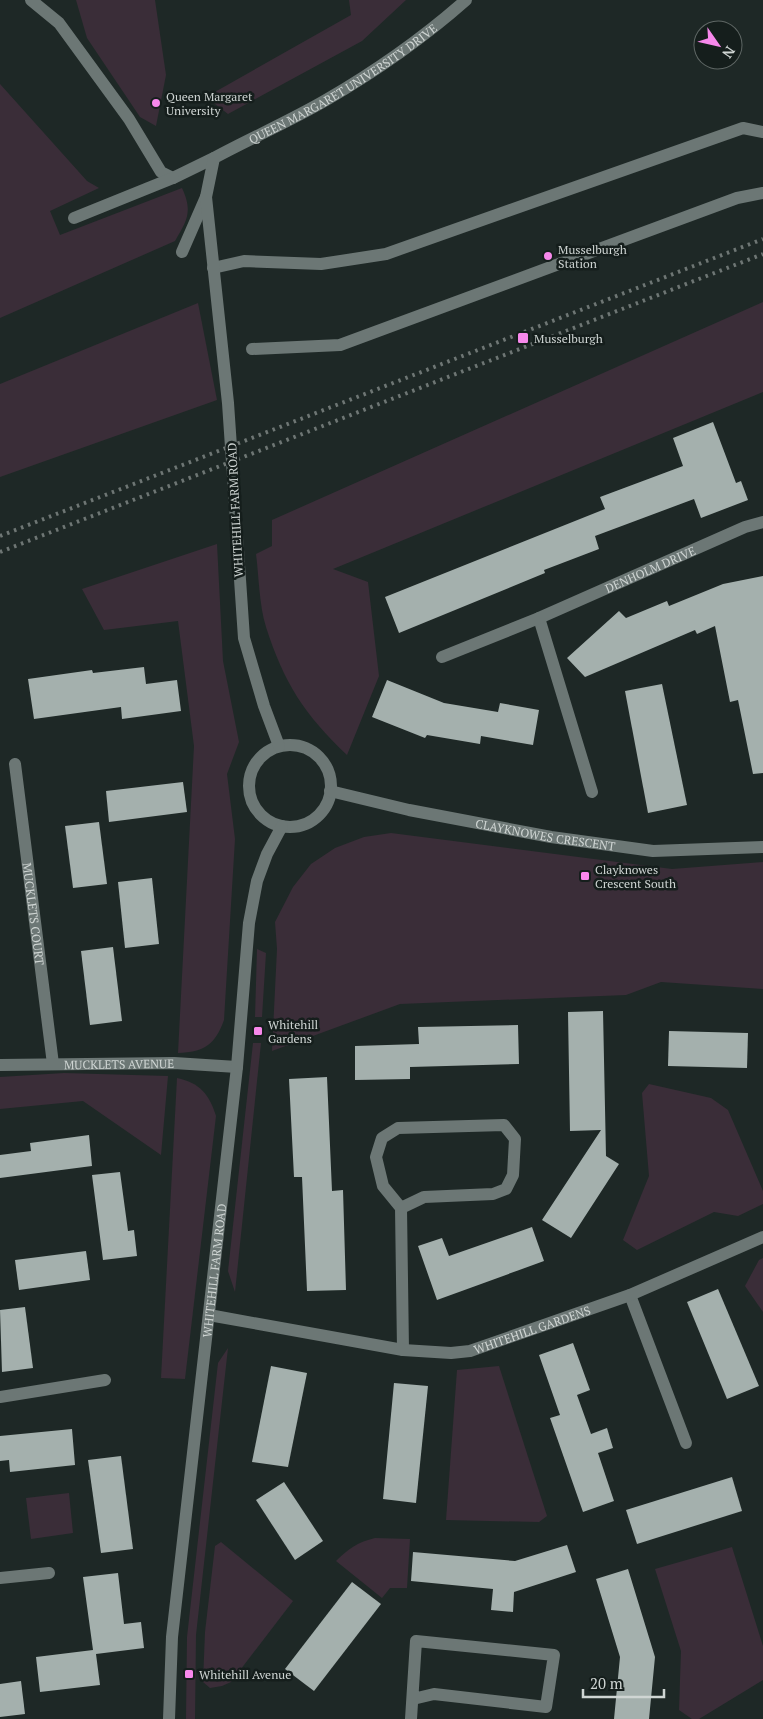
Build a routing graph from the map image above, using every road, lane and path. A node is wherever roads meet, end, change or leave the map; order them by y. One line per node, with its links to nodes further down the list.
1 (32, 0): 5 (street)
2 (466, 0): 4 (street, QUEEN MARGARET UNIVERSITY DRIVE)
3 (763, 132): 10 (street)
4 (214, 158): 5 (street, QUEEN MARGARET UNIVERSITY DRIVE); 7 (street)
5 (173, 178): 8 (street, QUEEN MARGARET UNIVERSITY DRIVE)
6 (763, 193): 11 (street)
7 (206, 197): 9 (street); 10 (street, WHITEHILL FARM ROAD)
8 (74, 218)
9 (182, 252)
10 (213, 268): 15 (street, WHITEHILL FARM ROAD)
11 (252, 348)
12 (763, 522): 13 (street, DENHOLM DRIVE)
13 (538, 618): 14 (street, DENHOLM DRIVE); 18 (street)
14 (442, 657)
15 (279, 746): 17 (street); 19 (street)
16 (15, 764): 21 (street, MUCKLETS COURT)
17 (330, 791): 19 (street); 20 (street, CLAYKNOWES CRESCENT)
18 (592, 792)
19 (282, 826): 23 (street, WHITEHILL FARM ROAD)
20 (763, 847)
21 (53, 1064): 22 (street, MUCKLETS AVENUE); 23 (street, MUCKLETS AVENUE)
22 (0, 1066)
23 (237, 1067): 27 (street, WHITEHILL FARM ROAD)
24 (401, 1208): 24 (street); 28 (street)
25 (763, 1237): 26 (street, WHITEHILL GARDENS)
26 (630, 1295): 28 (street, WHITEHILL GARDENS); 31 (street)
27 (208, 1315): 28 (street, WHITEHILL GARDENS); 35 (street, WHITEHILL FARM ROAD)
28 (403, 1350)
29 (105, 1380): 30 (street)
30 (0, 1397)
31 (686, 1443)
32 (49, 1573): 33 (street)
33 (0, 1578)
34 (413, 1699): 34 (street); 36 (street)
35 (169, 1719)
36 (411, 1719)

